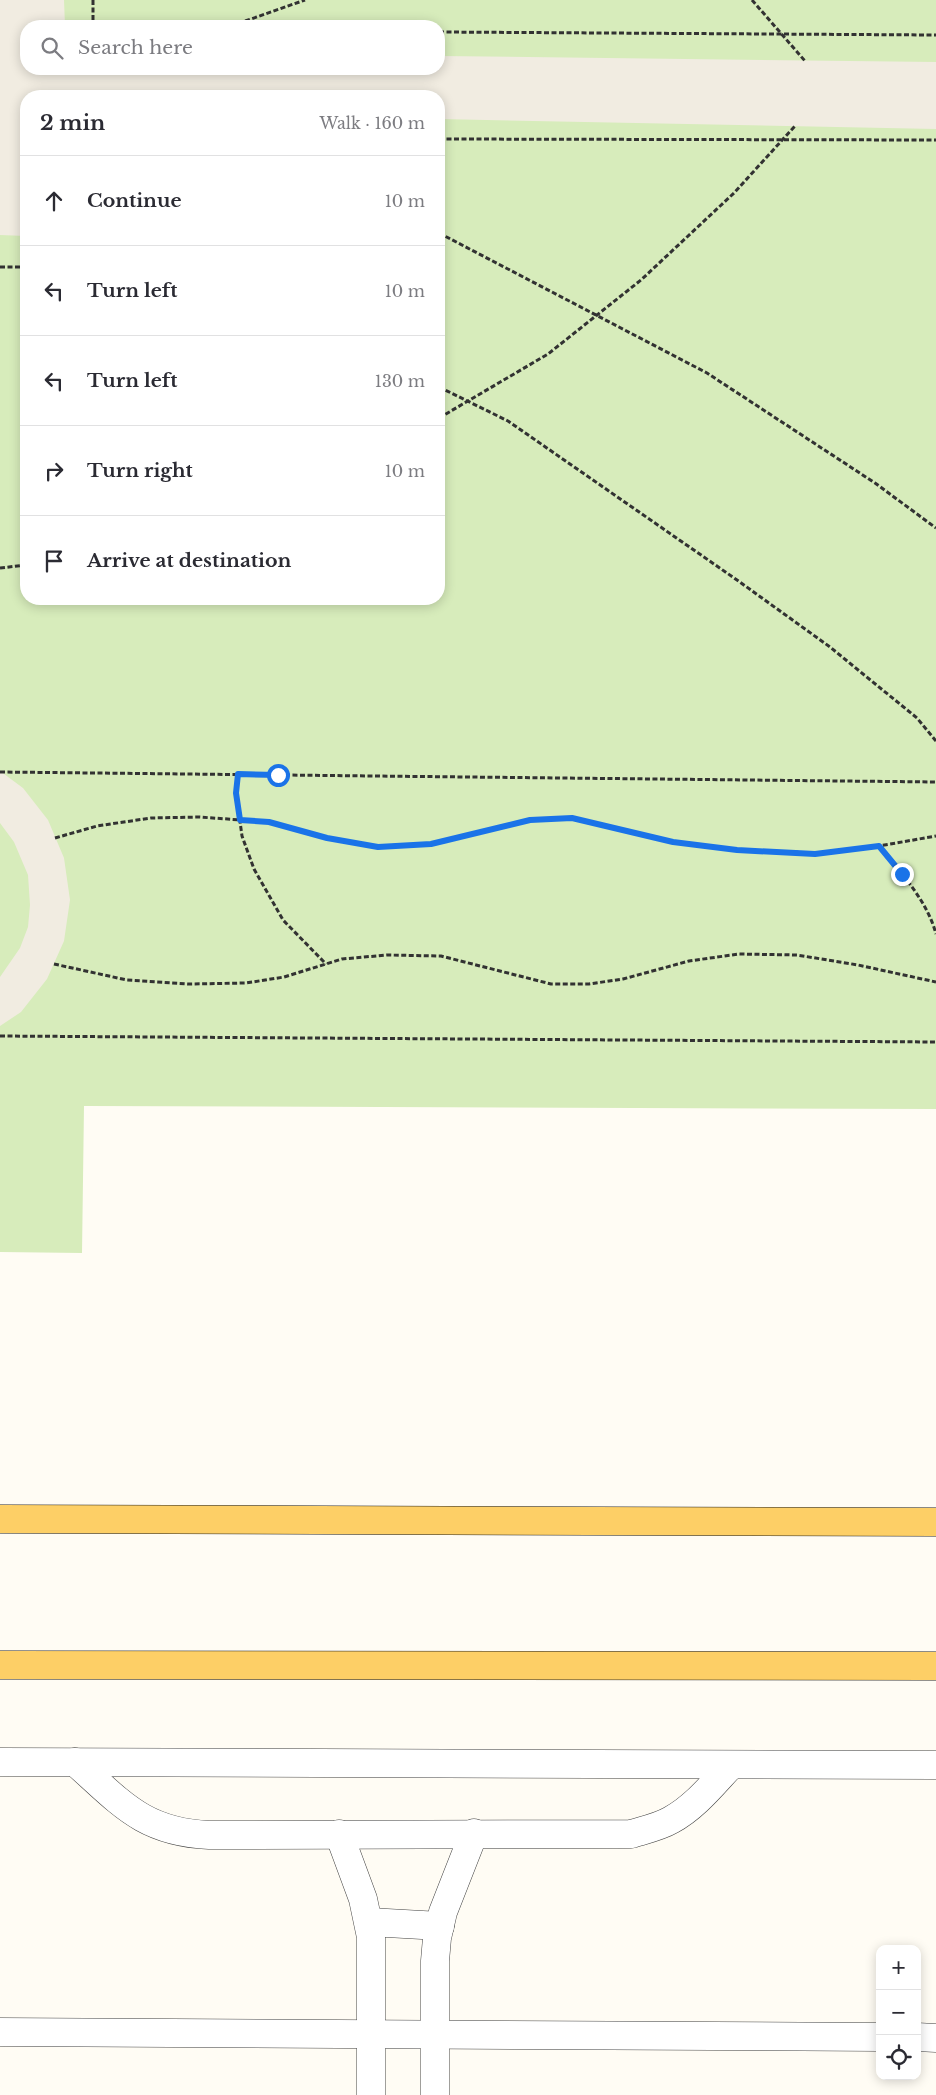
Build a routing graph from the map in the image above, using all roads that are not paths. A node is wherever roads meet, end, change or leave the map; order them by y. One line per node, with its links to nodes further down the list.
1 (0, 1519): 2 (main road)
2 (936, 1522)
3 (0, 1665): 4 (main road)
4 (936, 1666)
5 (0, 1762): 6 (street)
6 (75, 1762): 8 (street); 9 (street)
7 (936, 1764): 8 (street)
8 (731, 1765): 10 (street)
9 (338, 1834): 10 (street); 11 (street)
10 (474, 1834): 12 (street)
11 (369, 1922): 12 (street); 15 (street)
12 (440, 1926): 14 (street)
13 (0, 2032): 15 (street)
14 (435, 2034): 15 (street); 16 (street); 20 (street)
15 (371, 2035): 19 (street)
16 (876, 2037)
17 (921, 2037): 18 (street)
18 (936, 2038)
19 (371, 2095)
20 (435, 2095)

